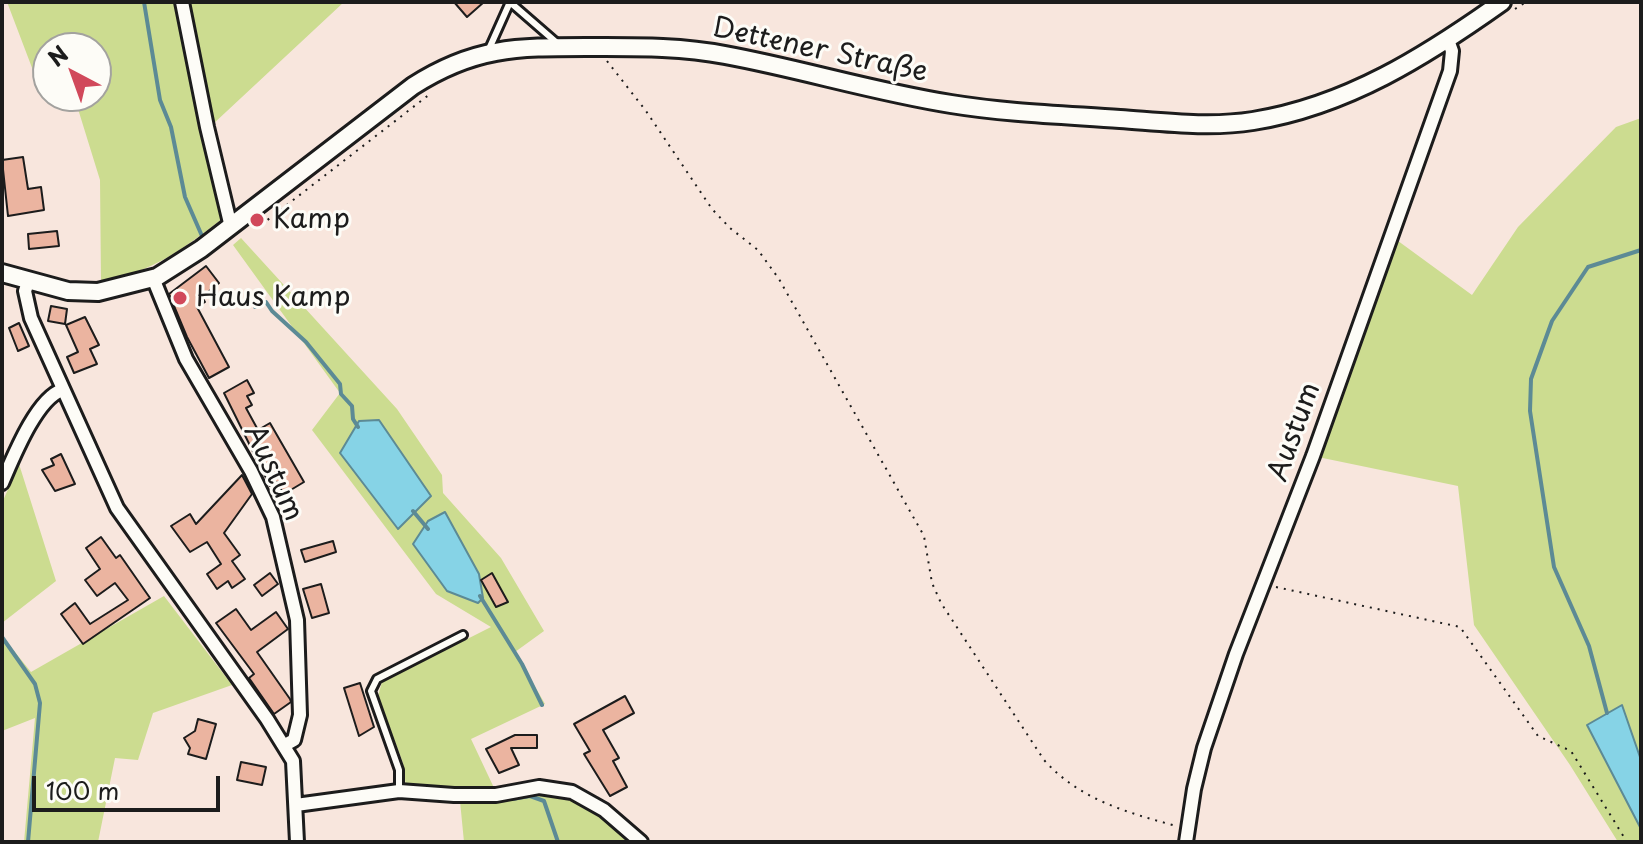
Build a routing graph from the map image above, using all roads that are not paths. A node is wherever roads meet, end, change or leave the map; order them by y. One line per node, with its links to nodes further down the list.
1 (182, 2): 7 (street)
2 (1502, 2): 4 (street, Dettener Straße)
3 (511, 3): 5 (lane); 6 (lane)
4 (1448, 40): 5 (street, Dettener Straße); 17 (street, Austum)
5 (561, 47): 6 (street, Dettener Straße)
6 (487, 52): 7 (street, Dettener Straße)
7 (239, 229): 9 (street, Dettener Straße)
8 (2, 273): 10 (street, Dettener Straße)
9 (153, 278): 10 (street, Dettener Straße); 14 (street, Austum)
10 (28, 282): 11 (street)
11 (62, 390): 12 (street); 14 (street)
12 (2, 483)
13 (463, 635): 15 (lane)
14 (285, 745): 16 (street)
15 (399, 791): 16 (street); 19 (street)
16 (296, 805): 18 (street)
17 (1189, 838)
18 (297, 842)
19 (641, 842)

